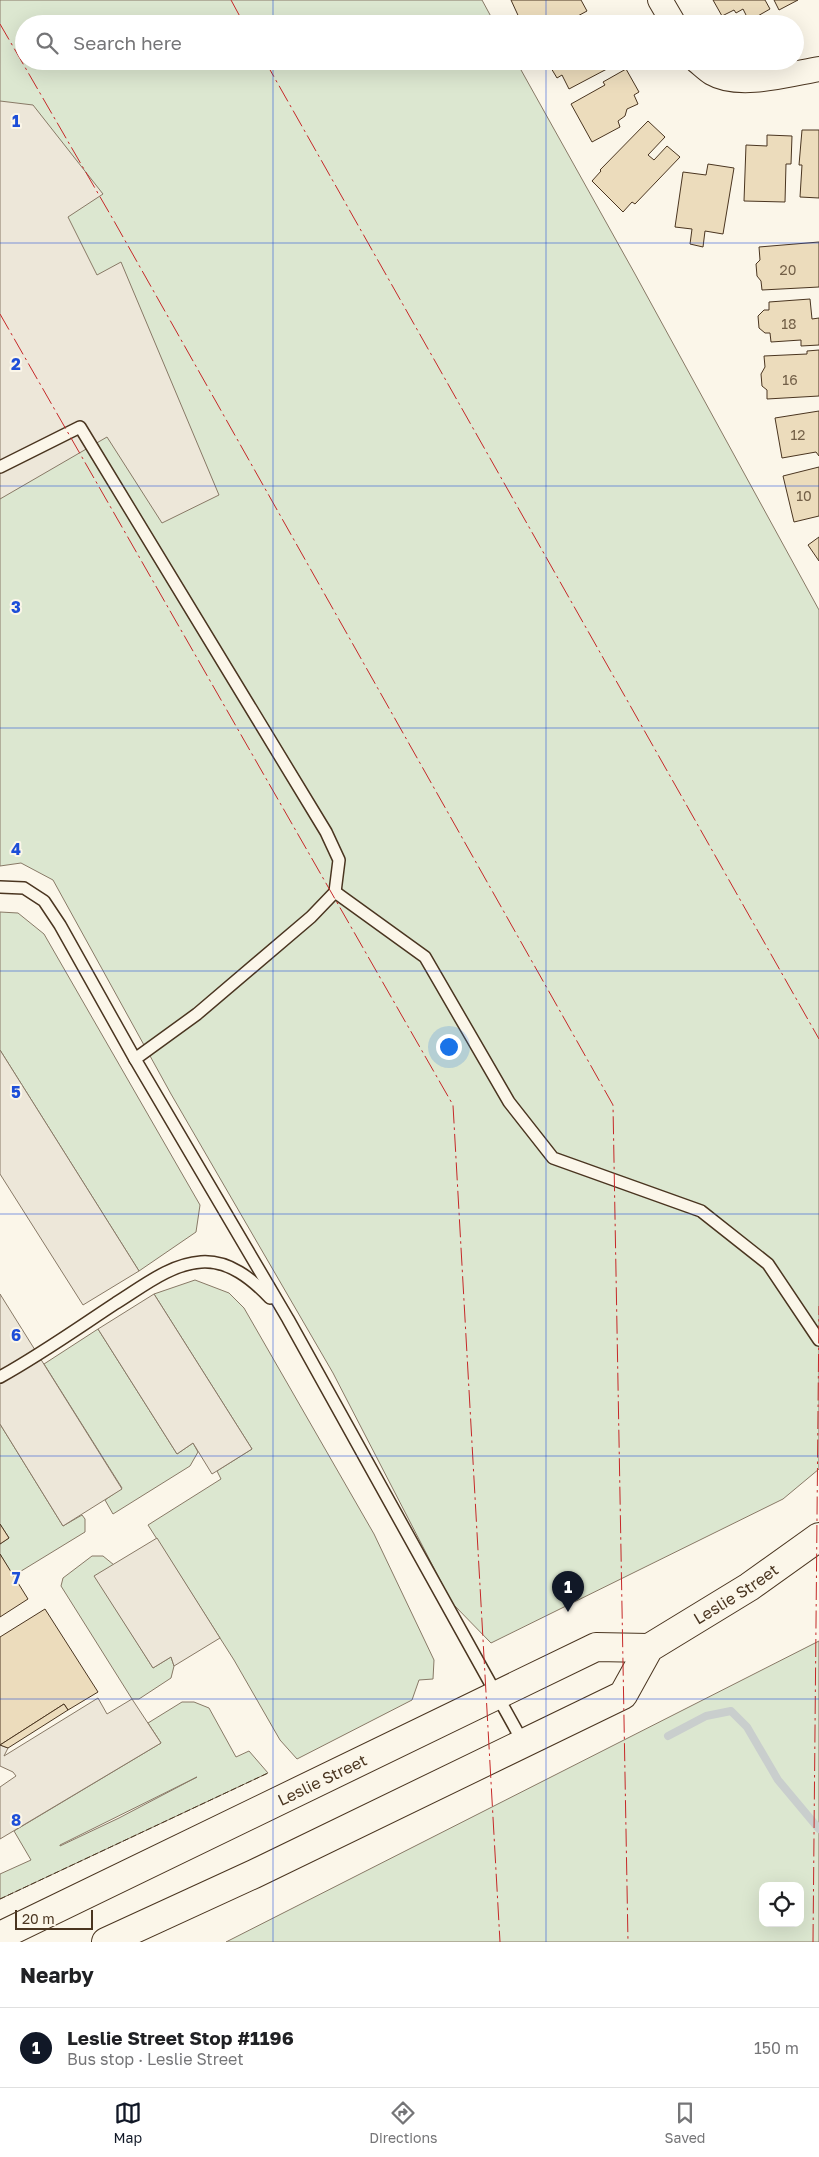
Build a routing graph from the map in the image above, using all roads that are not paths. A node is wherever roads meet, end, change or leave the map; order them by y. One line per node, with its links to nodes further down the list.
1 (660, 0): 2 (street)
2 (669, 15)
3 (819, 69): 4 (street)
4 (708, 70)
5 (0, 467): 7 (lane)
6 (0, 887): 8 (lane)
7 (335, 892): 8 (lane); 10 (lane)
8 (135, 1059): 9 (lane)
9 (288, 1319): 11 (lane); 14 (lane)
10 (819, 1340)
11 (0, 1377)
12 (819, 1537): 13 (main road, Leslie Street)
13 (649, 1648): 14 (main road, Leslie Street); 15 (main road)
14 (496, 1694): 15 (lane); 16 (main road, Leslie Street)
15 (524, 1744): 17 (main road)
16 (0, 1936)
17 (106, 1942)

